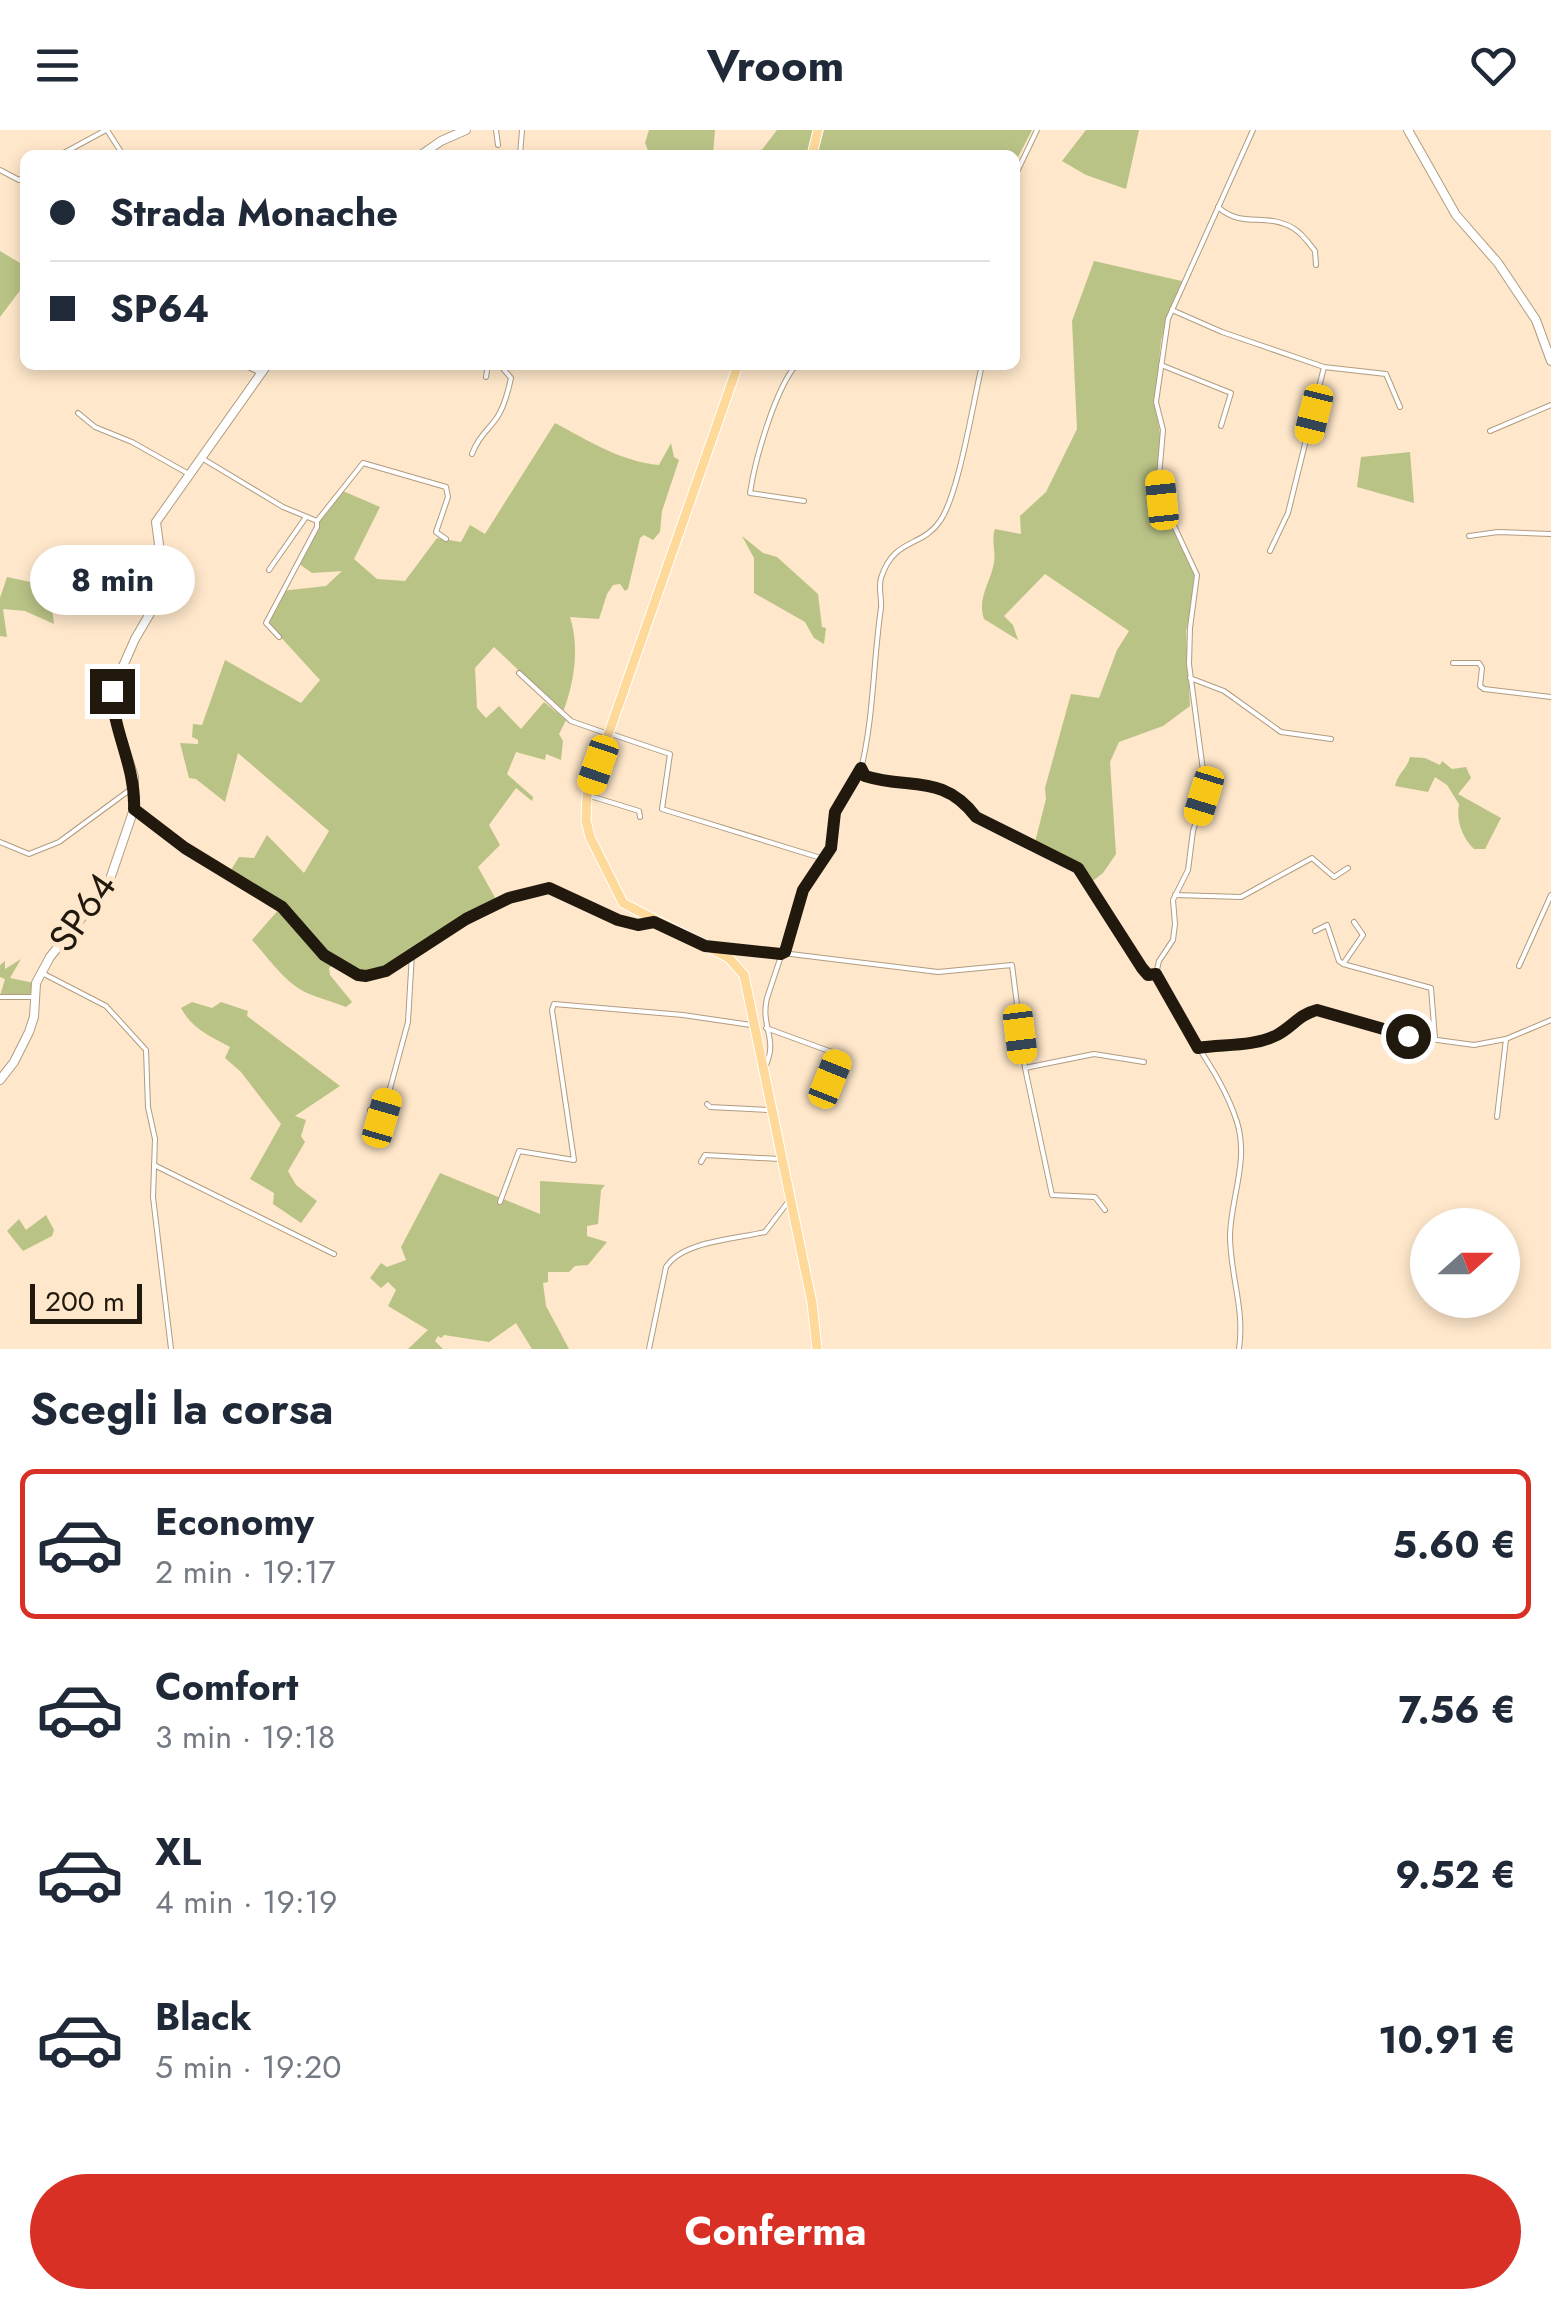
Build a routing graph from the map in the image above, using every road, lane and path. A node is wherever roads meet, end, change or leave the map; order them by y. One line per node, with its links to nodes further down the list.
1 (106, 130): 8 (street)
2 (464, 130): 9 (street)
3 (496, 130): 7 (street)
4 (1037, 130): 10 (street)
5 (1253, 130): 11 (street)
6 (1408, 130): 14 (street)
7 (498, 145)
8 (69, 150)
9 (430, 150)
10 (1020, 166)
11 (1218, 207): 12 (street); 13 (street)
12 (1316, 265)
13 (1172, 310): 15 (street); 16 (street)
14 (1551, 361)
15 (1161, 365): 27 (street); 43 (street)
16 (1324, 368): 25 (street); 38 (street)
17 (263, 370): 30 (street, SP64 / SP64)
18 (487, 370): 23 (street)
19 (504, 370): 29 (street)
20 (736, 370): 45 (main road)
21 (793, 370): 32 (street)
22 (981, 370): 47 (street)
23 (486, 378)
24 (1551, 405): 28 (street)
25 (1400, 407)
26 (78, 413): 31 (street)
27 (1222, 426)
28 (1490, 431)
29 (472, 454)
30 (200, 458): 31 (street, SP64 / SP64); 33 (street)
31 (188, 473): 48 (street, SP64 / SP64)
32 (804, 501)
33 (306, 517): 34 (street); 39 (street)
34 (317, 521): 37 (street); 40 (street)
35 (1551, 534): 36 (street)
36 (1469, 536)
37 (446, 539)
38 (1270, 551)
39 (269, 570)
40 (279, 637)
41 (1453, 663): 44 (street)
42 (520, 673): 45 (street)
43 (1190, 678): 46 (street); 55 (street)
44 (1551, 698)
45 (608, 734): 49 (main road); 53 (street)
46 (1331, 739)
47 (861, 768): 53 (street); 66 (street)
48 (135, 786): 50 (street, SP64 / SP64); 52 (street)
49 (587, 796): 51 (street); 57 (main road)
50 (134, 809): 62 (street); 65 (street, SP64 / SP64)
51 (640, 817)
52 (0, 842)
53 (825, 860): 61 (street)
54 (1348, 868): 55 (street)
55 (1175, 895): 66 (street)
56 (1551, 896): 64 (street)
57 (654, 922): 60 (main road); 62 (street)
58 (1354, 922): 63 (street)
59 (1314, 932): 63 (street)
60 (705, 946): 61 (street); 70 (main road)
61 (785, 952): 70 (street); 75 (street)
62 (412, 953): 79 (street)
63 (1342, 962): 71 (street)
64 (1519, 966)
65 (42, 973): 68 (street, SP64 / SP64); 84 (street)
66 (1156, 974): 73 (street)
67 (0, 997): 68 (street)
68 (33, 997): 77 (street, SP64 / SP64)
69 (1551, 1020): 72 (street)
70 (761, 1027): 76 (street); 80 (main road); 86 (street)
71 (1435, 1038): 72 (street); 73 (street)
72 (1506, 1038): 81 (street)
73 (1198, 1048): 92 (street)
74 (1144, 1062): 75 (street)
75 (1024, 1068): 87 (street)
76 (830, 1079)
77 (0, 1080)
78 (707, 1104): 80 (street)
79 (370, 1110)
80 (773, 1110): 82 (main road)
81 (1497, 1117)
82 (784, 1159): 83 (street); 85 (main road)
83 (701, 1162)
84 (154, 1165): 88 (street); 89 (street)
85 (791, 1198): 90 (street); 91 (main road)
86 (500, 1202)
87 (1105, 1210)
88 (334, 1254)
89 (171, 1349)
90 (649, 1349)
91 (816, 1349)
92 (1239, 1349)

